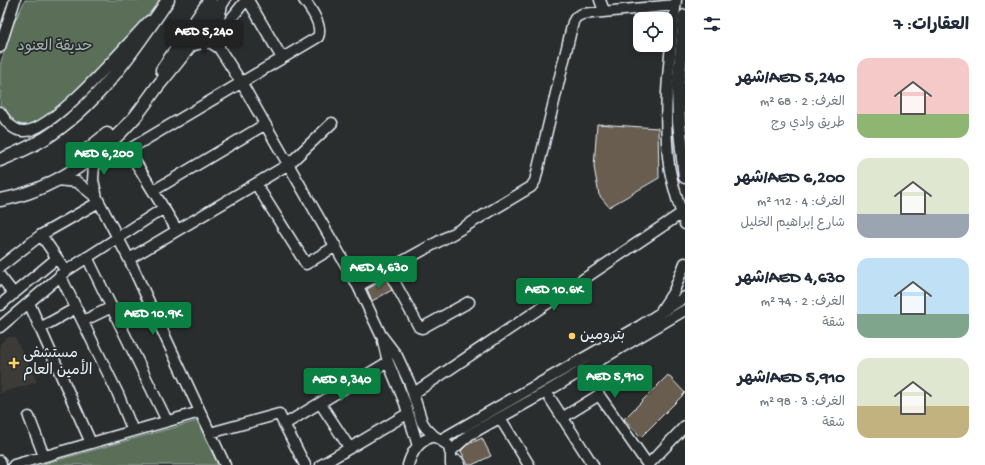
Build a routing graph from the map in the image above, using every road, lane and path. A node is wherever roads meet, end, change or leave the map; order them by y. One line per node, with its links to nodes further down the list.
1 (15, 0): 13 (street)
2 (168, 0): 18 (street); 24 (main road)
3 (210, 0): 31 (main road)
4 (224, 0): 11 (street); 12 (main road)
5 (247, 0): 11 (street); 15 (street)
6 (304, 0): 15 (street)
7 (600, 0): 9 (street)
8 (676, 2): 9 (street); 17 (street)
9 (604, 11): 46 (street)
10 (685, 16): 23 (main road)
11 (219, 34): 14 (street)
12 (191, 46): 14 (street); 22 (main road)
13 (0, 47)
14 (219, 48): 16 (street)
15 (282, 58): 16 (street)
16 (241, 82): 20 (street); 21 (street)
17 (667, 103): 23 (street); 35 (street)
18 (0, 112)
19 (332, 123): 25 (street)
20 (264, 125): 25 (street); 30 (street)
21 (128, 150): 26 (street); 30 (street)
22 (98, 154): 26 (street); 28 (main road)
23 (682, 155): 27 (main road)
24 (0, 160)
25 (289, 164): 29 (street); 40 (street)
26 (94, 165): 33 (street)
27 (685, 178)
28 (56, 180): 32 (main road); 33 (street)
29 (256, 184): 37 (street); 40 (street)
30 (153, 191): 34 (street)
31 (0, 196)
32 (0, 200)
33 (98, 200): 38 (street); 39 (street)
34 (164, 208): 37 (street); 39 (street)
35 (682, 213): 36 (street); 65 (street)
36 (685, 224)
37 (177, 230): 43 (street)
38 (41, 235): 42 (street); 45 (street)
39 (118, 238): 41 (street); 43 (street)
40 (336, 246): 49 (street)
41 (87, 257): 47 (street); 55 (street)
42 (57, 258): 47 (street); 50 (street)
43 (129, 259): 67 (street)
44 (685, 263): 58 (street)
45 (0, 267)
46 (388, 270): 49 (street); 53 (street)
47 (63, 273): 54 (street); 56 (street)
48 (0, 276): 50 (street)
49 (358, 286): 62 (street)
50 (14, 294): 52 (street)
51 (685, 296): 58 (street)
52 (1, 302)
53 (469, 302)
54 (29, 303): 60 (street); 61 (street)
55 (112, 307): 59 (street); 72 (street)
56 (76, 308): 59 (street); 61 (street)
57 (685, 310): 64 (street)
58 (660, 313): 75 (street)
59 (82, 321): 76 (street)
60 (0, 327)
61 (40, 328): 79 (street)
62 (381, 335): 63 (street); 65 (street)
63 (388, 362): 66 (street); 68 (street)
64 (546, 392): 70 (street); 71 (street)
65 (414, 393): 78 (street)
66 (320, 403): 73 (street); 81 (street)
67 (200, 412): 72 (street); 77 (street)
68 (408, 414): 80 (street); 81 (street)
69 (29, 417): 83 (street)
70 (500, 418): 75 (street); 86 (street)
71 (562, 418): 93 (street); 94 (street)
72 (167, 421): 76 (street)
73 (285, 424): 77 (street); 90 (street)
74 (685, 426): 94 (street)
75 (473, 427): 78 (street); 82 (street)
76 (133, 431): 79 (street)
77 (210, 433): 89 (street)
78 (438, 438): 80 (street); 82 (street)
79 (91, 443): 83 (street)
80 (418, 446): 92 (street)
81 (349, 447): 91 (street)
82 (450, 452): 85 (street)
83 (44, 456): 88 (street)
84 (0, 461): 87 (street)
85 (456, 464)
86 (527, 464)
87 (1, 465)
88 (14, 465)
89 (225, 465)
90 (305, 465)
91 (321, 465)
92 (408, 465)
93 (593, 465)
94 (648, 465)

